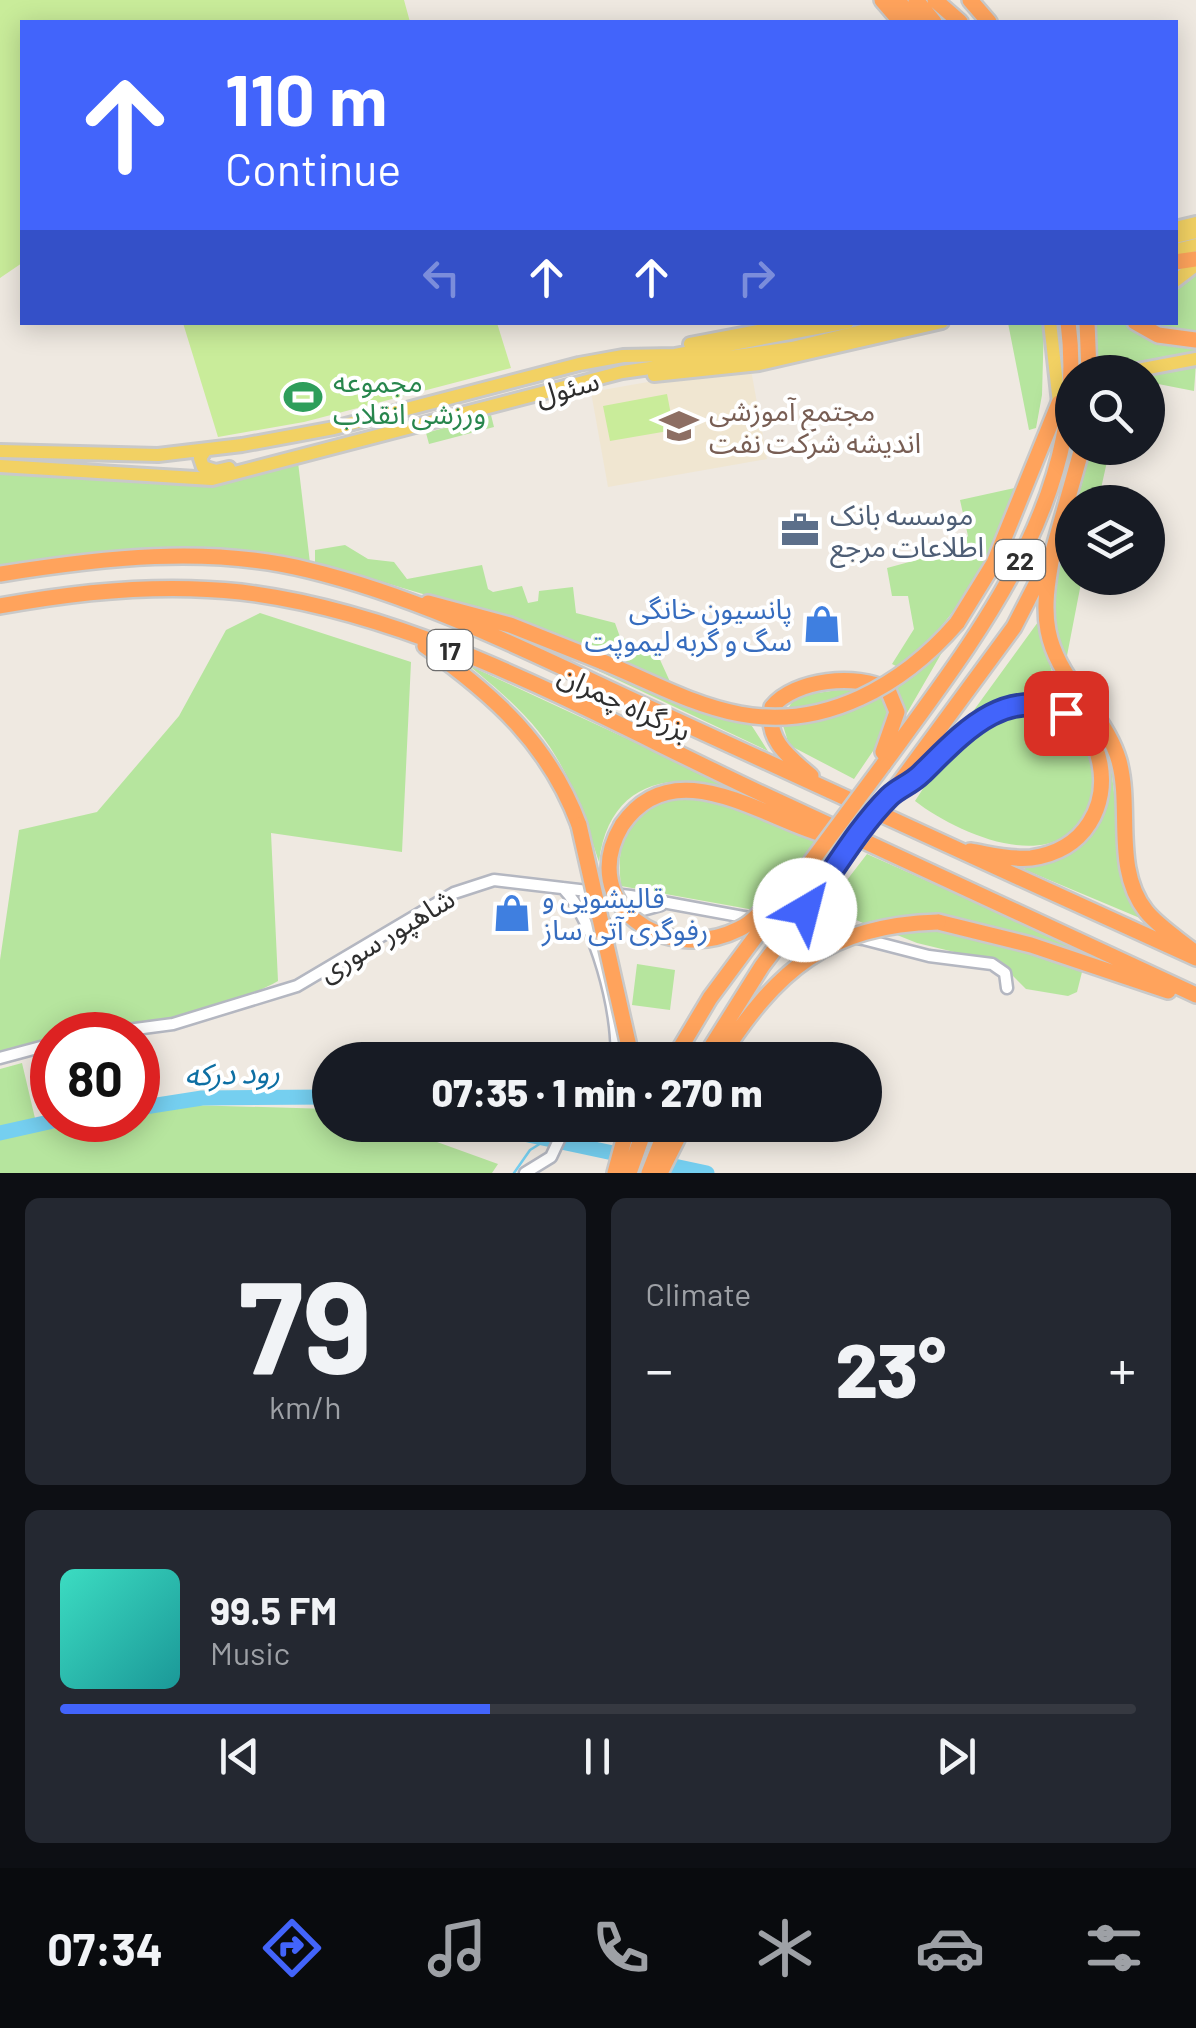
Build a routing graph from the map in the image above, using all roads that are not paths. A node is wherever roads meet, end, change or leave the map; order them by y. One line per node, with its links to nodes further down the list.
1 (882, 0): 6 (highway)
2 (897, 0): 7 (highway)
3 (916, 0): 8 (highway)
4 (935, 0): 9 (highway)
5 (967, 0): 10 (highway)
6 (899, 20)
7 (915, 20)
8 (932, 20)
9 (959, 20)
10 (987, 20)
11 (790, 325): 22 (main road)
12 (870, 325): 17 (main road, سئول)
13 (929, 325): 26 (main road)
14 (1050, 325): 25 (main road)
15 (1086, 325): 21 (highway)
16 (1140, 325): 19 (highway)
17 (842, 328): 22 (main road, سئول); 26 (main road, سئول)
18 (1069, 330): 20 (highway); 33 (highway, 22)
19 (1196, 340)
20 (1066, 355)
21 (1088, 355)
22 (623, 356): 28 (main road, سئول)
23 (1196, 359): 24 (main road)
24 (1165, 365)
25 (1055, 367)
26 (622, 372): 30 (main road, سئول)
27 (1055, 413): 36 (highway, bridge)
28 (206, 450): 29 (main road, سئول); 30 (main road)
29 (0, 451)
30 (268, 465): 32 (main road, سئول)
31 (1077, 465): 34 (highway, 22)
32 (0, 466)
33 (1056, 466): 40 (highway, 22, bridge)
34 (1053, 551): 41 (highway, 22); 51 (highway)
35 (0, 574): 36 (highway, بزرگراه چمران / 17)
36 (404, 601): 39 (highway, بزرگراه چمران / 17)
37 (0, 606): 38 (highway, بزرگراه چمران / 17)
38 (405, 632): 42 (highway, بزرگراه چمران / 17); 56 (highway, bridge)
39 (825, 789): 40 (highway); 43 (highway, بزرگراه چمران / 17)
40 (862, 792): 44 (highway, 22, bridge)
41 (890, 796): 43 (highway); 58 (highway, 22, bridge)
42 (867, 844): 44 (highway, bridge); 53 (highway, بزرگراه چمران / 17)
43 (951, 848): 51 (highway, بزرگراه چمران / 17)
44 (814, 856): 57 (highway, 22, bridge)
45 (563, 888): 46 (street, شاهپور سوری); 50 (street); 54 (street, شاهپور سوری)
46 (613, 893): 47 (street, شاهپور سوری); 50 (street)
47 (630, 896): 48 (street, شاهپور سوری); 49 (street)
48 (667, 904): 49 (street); 52 (street, شاهپور سوری)
49 (632, 911): 50 (street)
50 (598, 955): 55 (street)
51 (1196, 956)
52 (1006, 988)
53 (1196, 997): 59 (highway, bridge)
54 (160, 1026)
55 (616, 1042)
56 (628, 1042)
57 (684, 1042)
58 (714, 1042)
59 (732, 1042)
60 (30, 1050): 61 (street)
61 (0, 1058)
62 (558, 1142): 67 (street)
63 (623, 1142): 68 (highway)
64 (640, 1142): 69 (highway)
65 (662, 1142): 70 (highway)
66 (676, 1142): 71 (highway)
67 (525, 1173)
68 (615, 1173)
69 (629, 1173)
70 (650, 1173)
71 (660, 1173)

